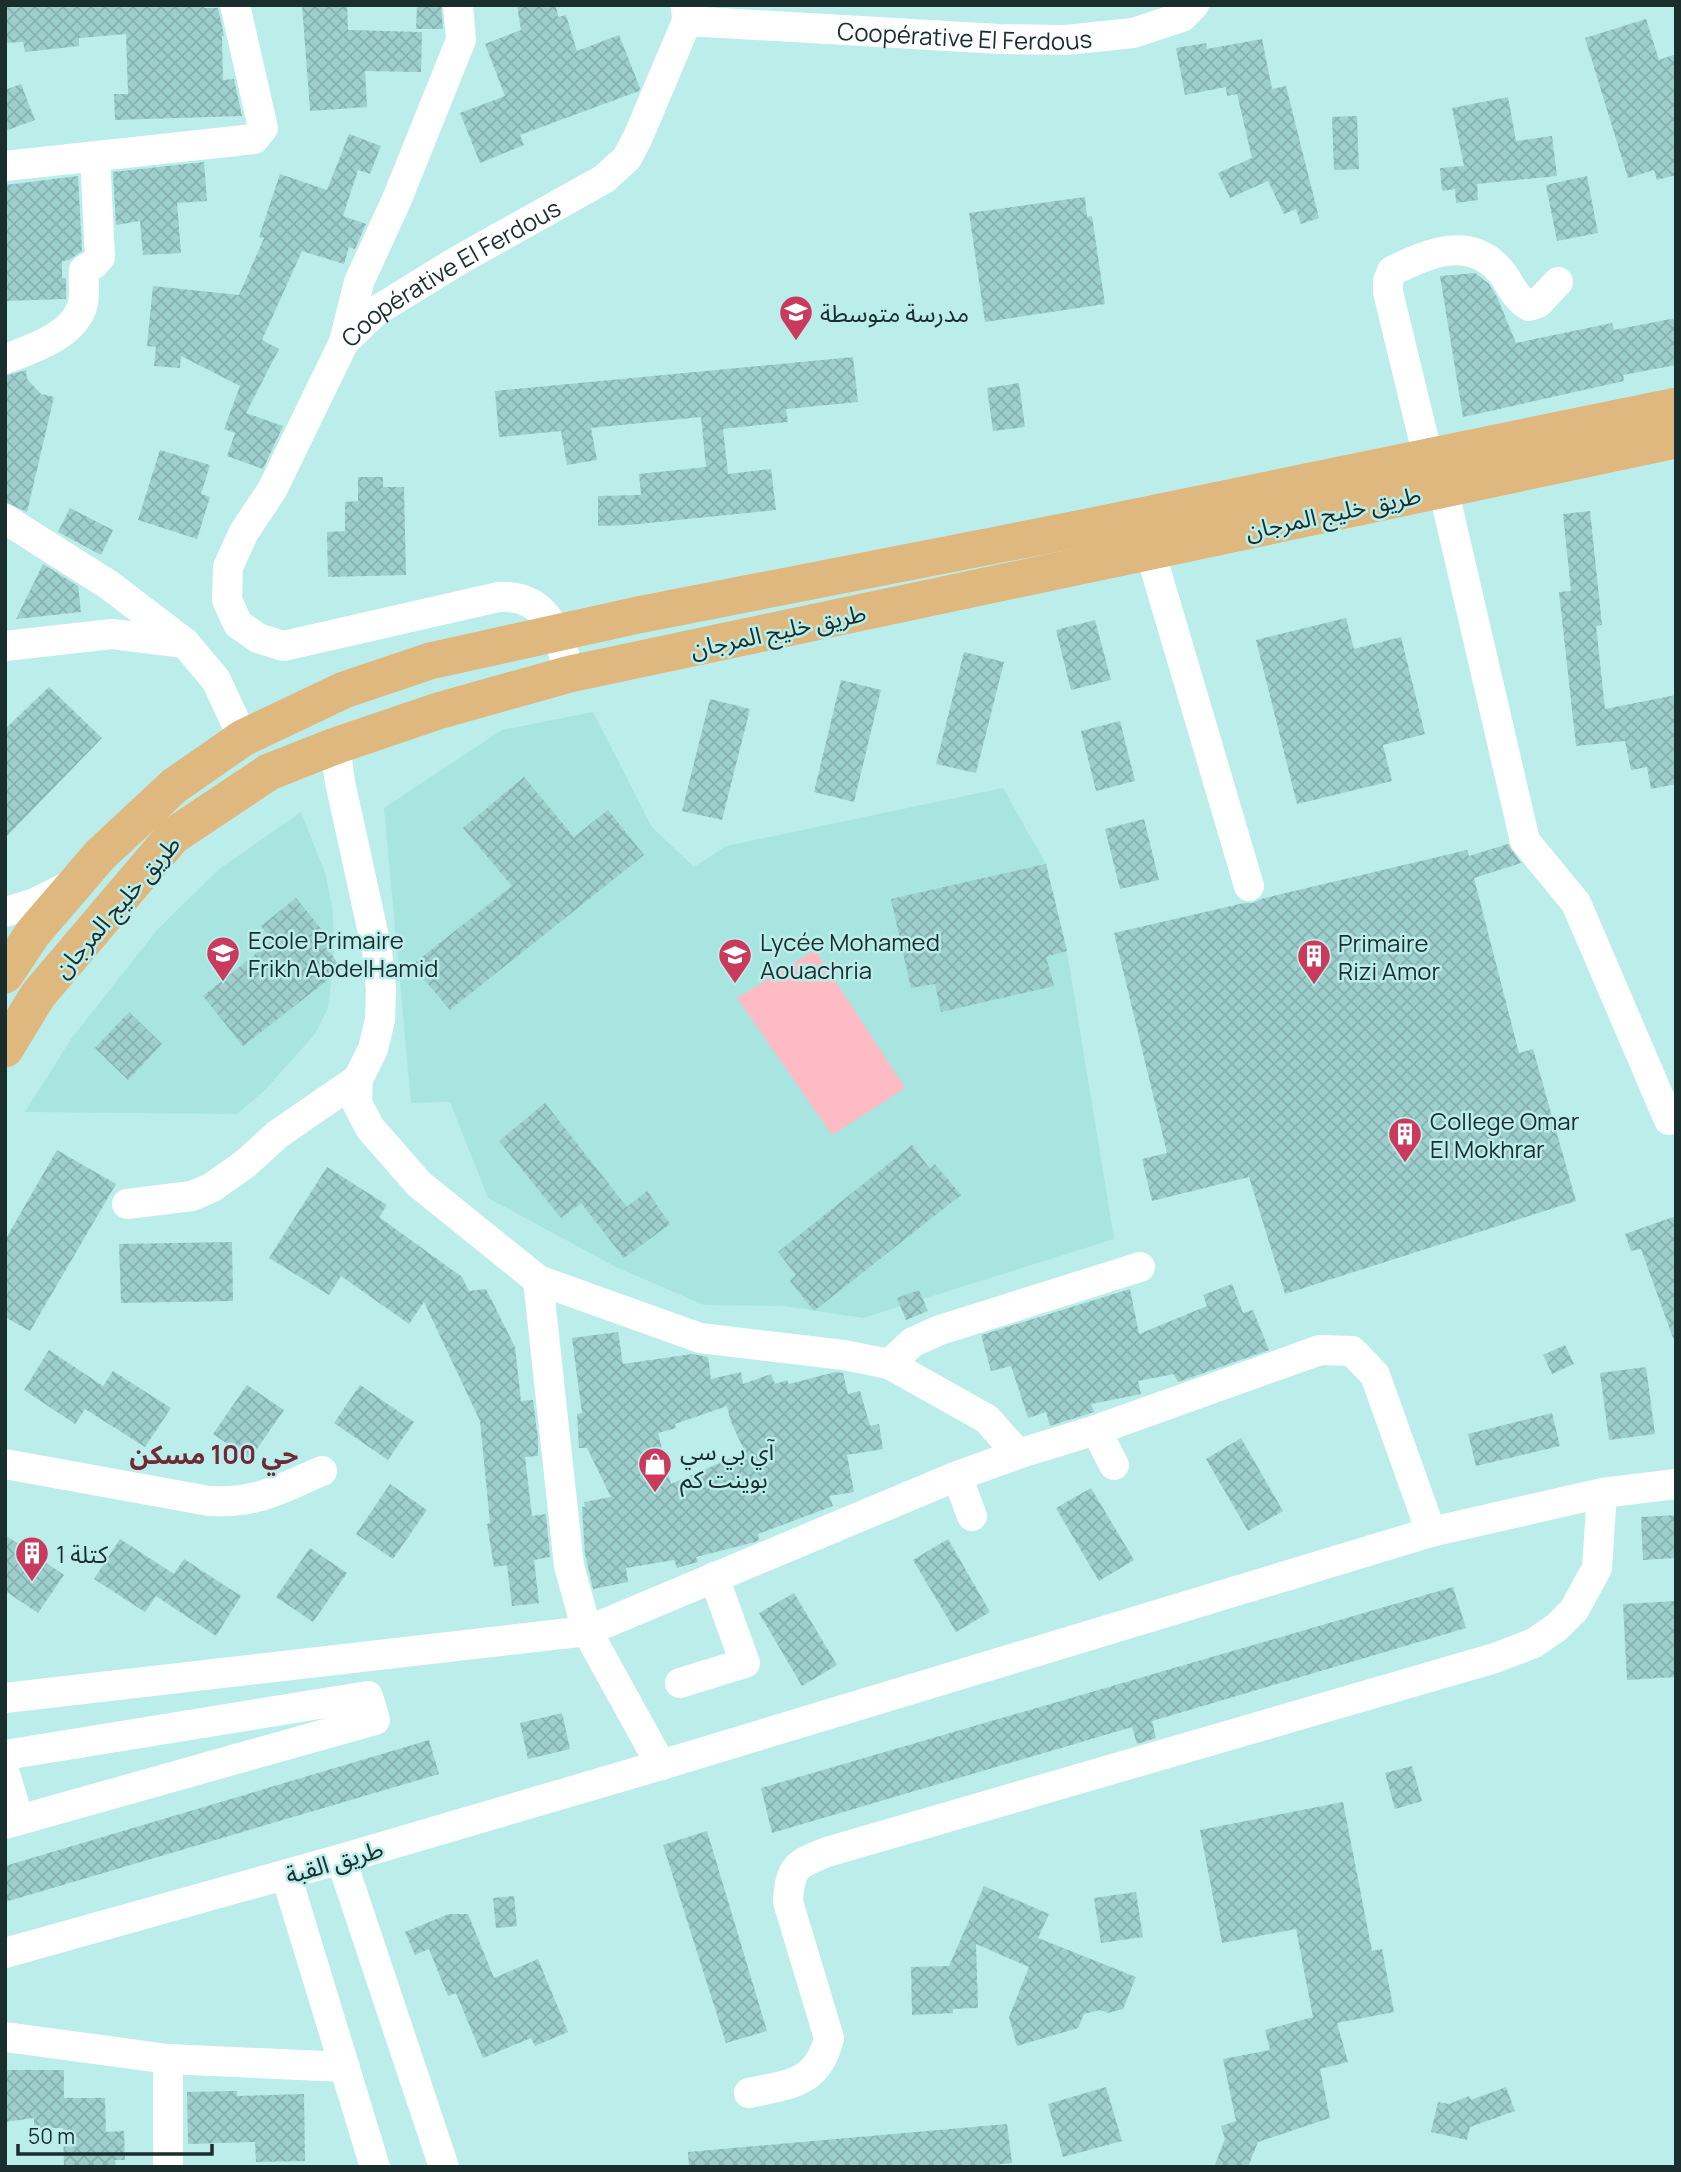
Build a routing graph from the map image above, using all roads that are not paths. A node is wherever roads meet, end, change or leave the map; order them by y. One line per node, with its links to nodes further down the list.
1 (235, 5): 5 (street)
2 (458, 5): 8 (street, Coopérative El Ferdous)
3 (1194, 5): 4 (street, Coopérative El Ferdous)
4 (687, 13): 8 (street, Coopérative El Ferdous)
5 (95, 157): 6 (street); 9 (street)
6 (5, 166)
7 (1558, 282): 12 (street)
8 (344, 342): 17 (street)
9 (5, 359)
10 (1676, 406): 12 (main road, طريق خليج المرجان)
11 (1676, 440): 12 (main road, طريق خليج المرجان)
12 (1435, 473): 14 (main road, طريق خليج المرجان); 15 (main road, طريق خليج المرجان); 30 (street)
13 (5, 519): 18 (street)
14 (1073, 530): 16 (main road); 17 (main road, طريق خليج المرجان)
15 (1150, 551): 16 (main road, طريق خليج المرجان); 24 (street)
16 (1082, 566): 20 (main road, طريق خليج المرجان)
17 (557, 634): 20 (street); 21 (main road, طريق خليج المرجان)
18 (185, 643): 19 (street); 21 (street)
19 (5, 646)
20 (570, 674): 22 (main road, طريق خليج المرجان)
21 (243, 738): 23 (main road, طريق خليج المرجان)
22 (335, 746): 25 (main road, طريق خليج المرجان); 29 (street)
23 (75, 883): 25 (main road); 26 (street); 27 (main road, طريق خليج المرجان)
24 (1249, 886)
25 (107, 911): 28 (main road, طريق خليج المرجان)
26 (5, 912)
27 (5, 974)
28 (5, 1049)
29 (358, 1079): 31 (street); 33 (street)
30 (1669, 1120)
31 (127, 1204)
32 (1140, 1267): 34 (street)
33 (538, 1280): 34 (street); 46 (street)
34 (889, 1364): 36 (street)
35 (1096, 1430): 36 (street); 38 (street); 44 (street)
36 (1018, 1454): 40 (street)
37 (5, 1464): 39 (street)
38 (1114, 1465)
39 (321, 1471)
40 (957, 1476): 43 (street); 45 (street)
41 (1676, 1484): 42 (street, طريق القبة)
42 (1602, 1493): 44 (street, طريق القبة); 61 (street)
43 (972, 1517)
44 (1431, 1532): 51 (street, طريق القبة)
45 (714, 1577): 46 (street); 47 (street)
46 (587, 1631): 48 (street); 51 (street)
47 (680, 1683)
48 (5, 1698)
49 (191, 1725): 50 (street); 52 (street); 52 (street)
50 (5, 1755)
51 (661, 1765): 55 (street, طريق القبة)
52 (203, 1768): 54 (street)
53 (5, 1774): 54 (street)
54 (12, 1822)
55 (341, 1859): 56 (street, طريق القبة); 64 (street)
56 (286, 1875): 57 (street, طريق القبة); 60 (street)
57 (5, 1953)
58 (5, 2037): 59 (street)
59 (168, 2059): 60 (street); 62 (street)
60 (345, 2067): 63 (street)
61 (749, 2093)
62 (168, 2167)
63 (375, 2167)
64 (444, 2167)

